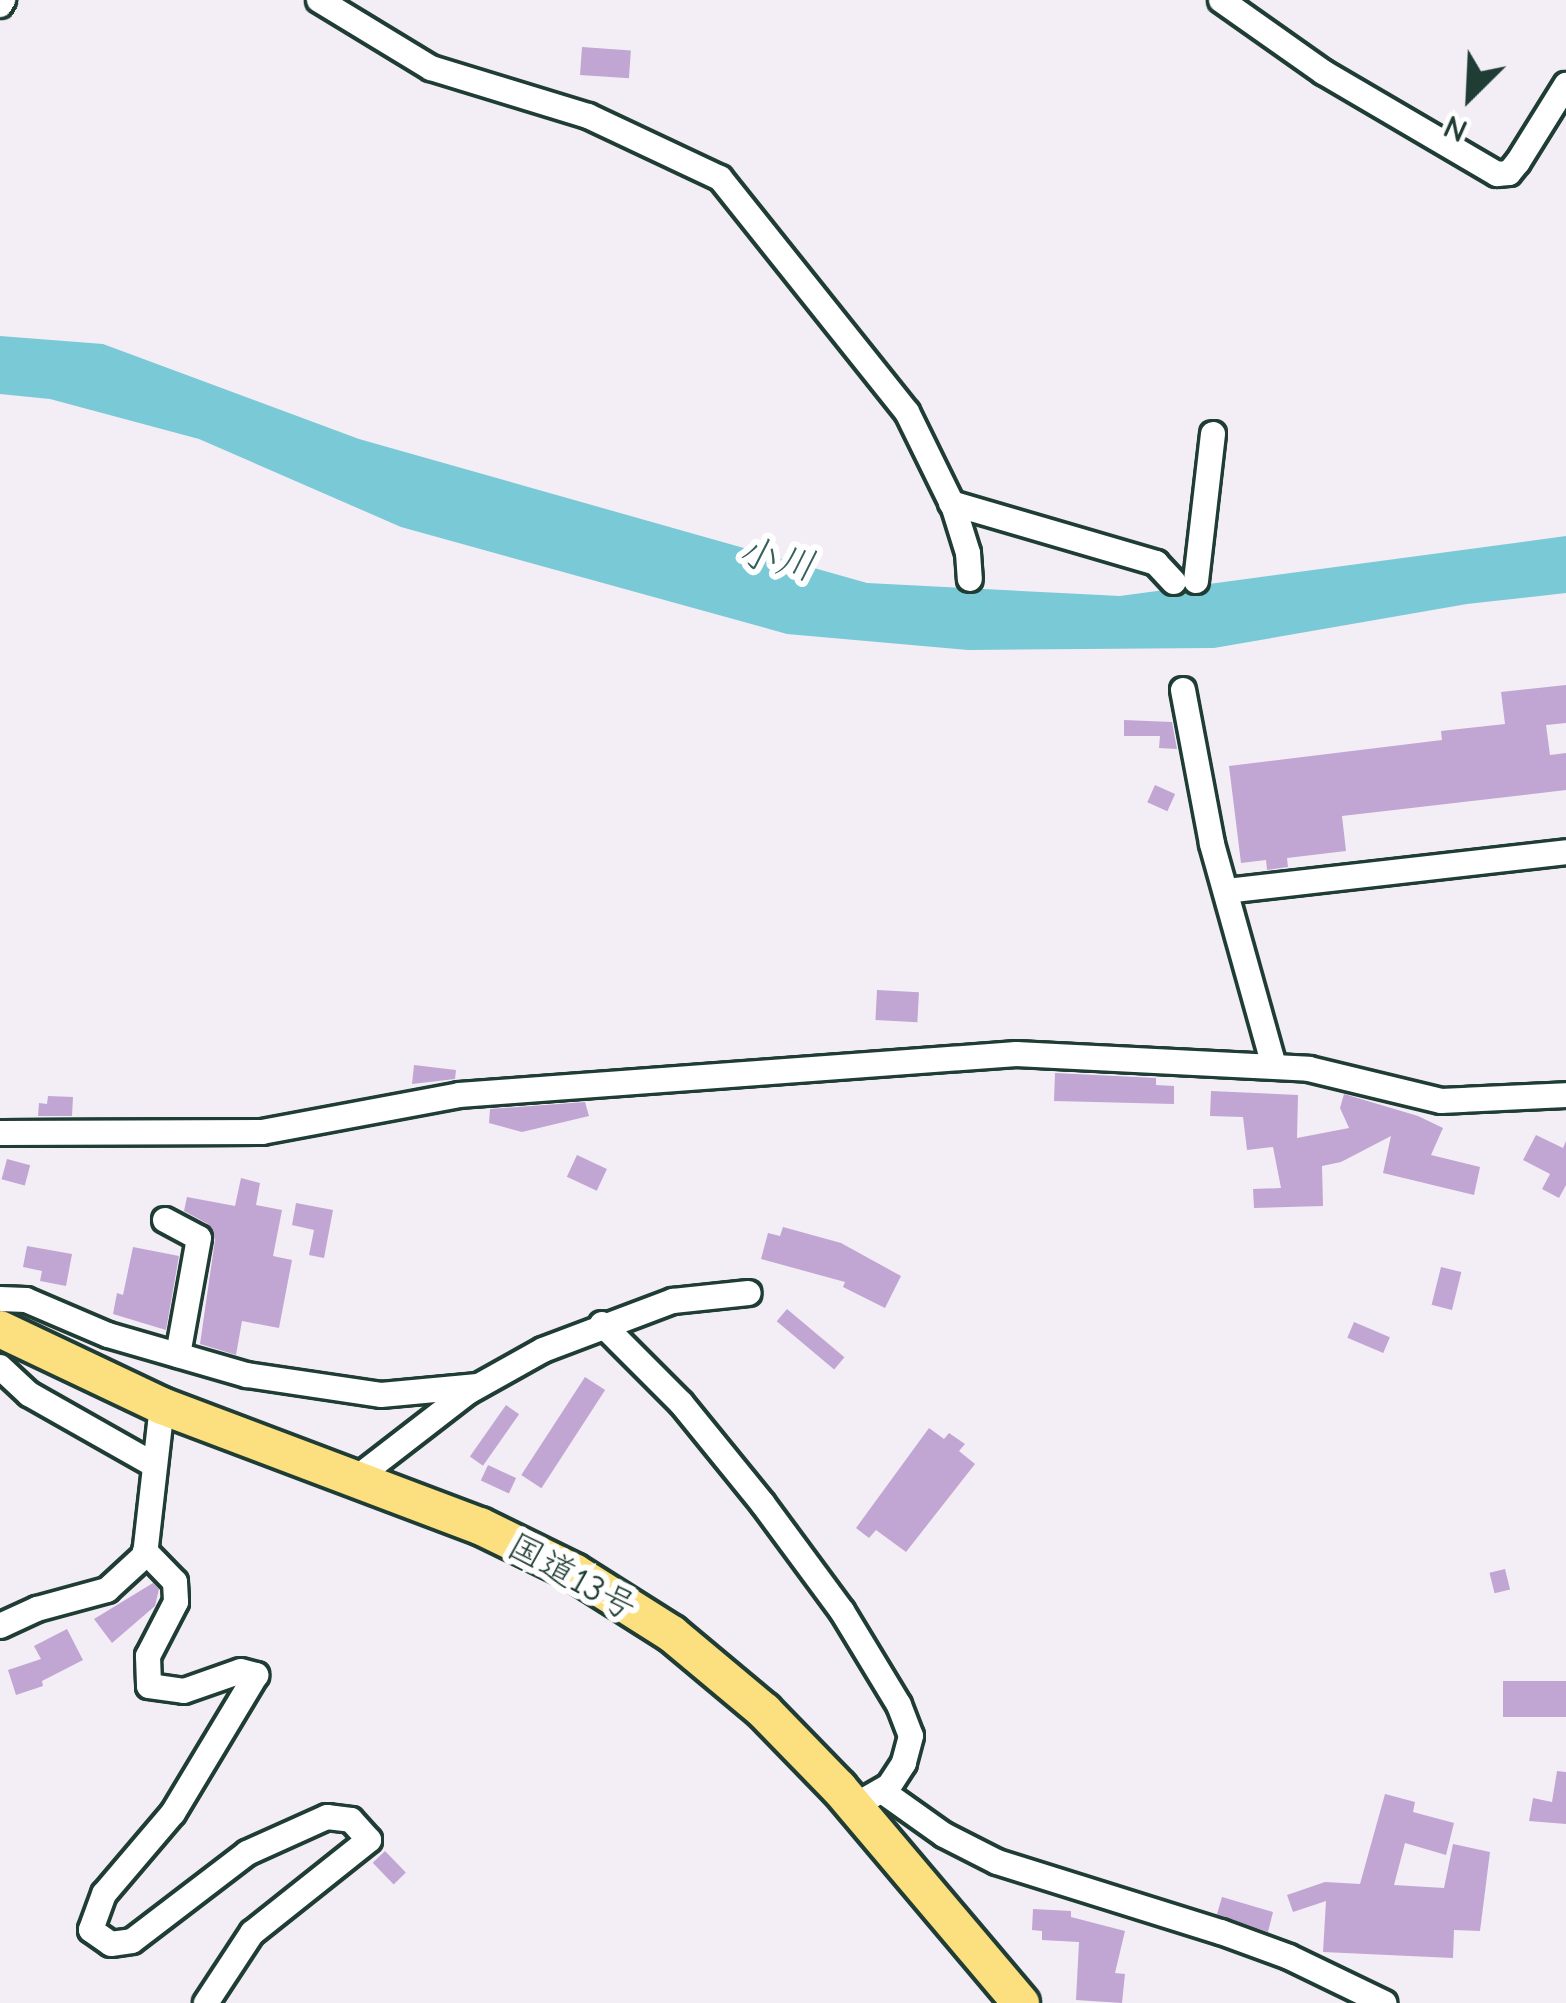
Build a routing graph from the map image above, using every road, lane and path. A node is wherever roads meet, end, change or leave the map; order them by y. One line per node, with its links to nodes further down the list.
1 (319, 0): 5 (street)
2 (1221, 0): 3 (street)
3 (1566, 85)
4 (1213, 434): 5 (street)
5 (951, 503): 6 (street)
6 (970, 579)
7 (1184, 690): 9 (street)
8 (1566, 852): 9 (street)
9 (1226, 891): 10 (street)
10 (1274, 1066): 11 (street); 12 (street)
11 (1566, 1096)
12 (0, 1133)
13 (165, 1220): 18 (street)
14 (749, 1293): 16 (street)
15 (0, 1299): 18 (street)
16 (602, 1324): 20 (street); 26 (street)
17 (0, 1329): 21 (highway, 国道13号)
18 (178, 1355): 20 (street)
19 (0, 1367): 22 (street)
20 (478, 1386): 23 (street)
21 (161, 1406): 22 (street); 23 (highway, 国道13号)
22 (151, 1463): 24 (street)
23 (358, 1477): 26 (highway, 国道13号)
24 (146, 1551): 25 (street); 27 (street)
25 (0, 1626)
26 (868, 1798): 28 (highway, 国道13号); 29 (street)
27 (206, 2003)
28 (1021, 2003)
29 (1384, 2003)

